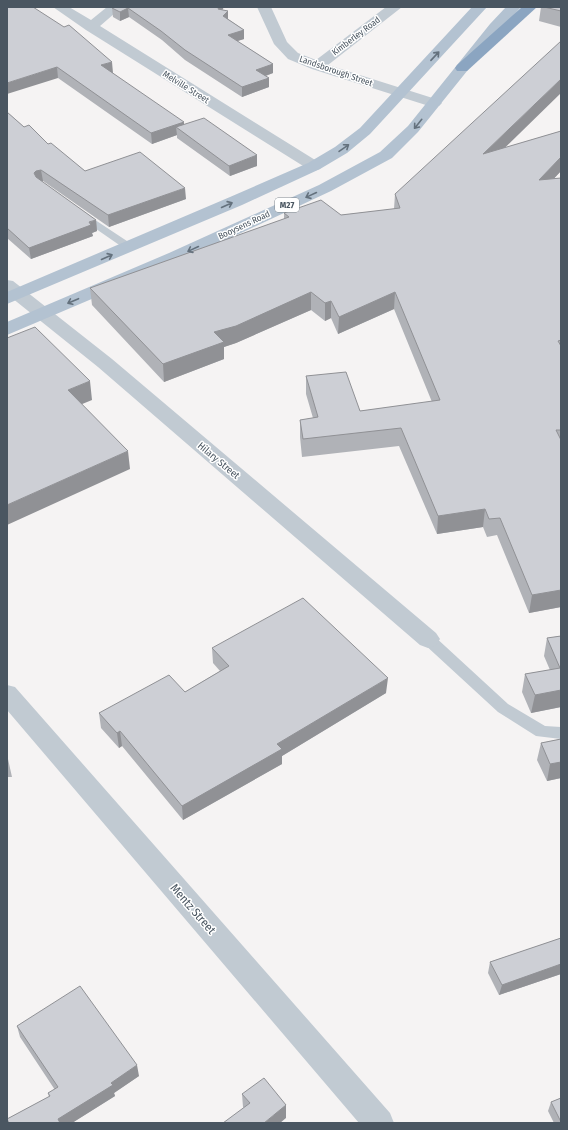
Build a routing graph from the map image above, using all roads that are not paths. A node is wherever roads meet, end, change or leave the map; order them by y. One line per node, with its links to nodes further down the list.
1 (60, 7): 8 (street, Melville Street)
2 (115, 7): 8 (street)
3 (264, 7): 9 (street, Landsborough Street)
4 (395, 7): 9 (street, Kimberley Road)
5 (480, 7): 11 (main road, M27, one-way to 5)
6 (514, 7): 10 (main road, Booysens Road / M27)
7 (530, 7): 10 (highway)
8 (91, 26): 13 (street, Melville Street)
9 (317, 66): 11 (street, Landsborough Street)
10 (462, 68): 12 (main road, Booysens Road / M27)
11 (401, 93): 12 (street, Landsborough Street); 13 (main road, M27, one-way to 11)
12 (434, 103): 17 (main road, Booysens Road / M27, one-way to 17)
13 (314, 166): 15 (main road, M27, one-way to 13)
14 (73, 207): 15 (lane)
15 (129, 247): 16 (main road, M27, one-way to 15)
16 (11, 292): 17 (street, Hilary Street)
17 (43, 314): 18 (main road, Booysens Road / M27); 19 (street, Hilary Street)
18 (7, 329)
19 (428, 639): 21 (lane)
20 (7, 694): 22 (street, Mentz Street)
21 (561, 733)
22 (378, 1123)

